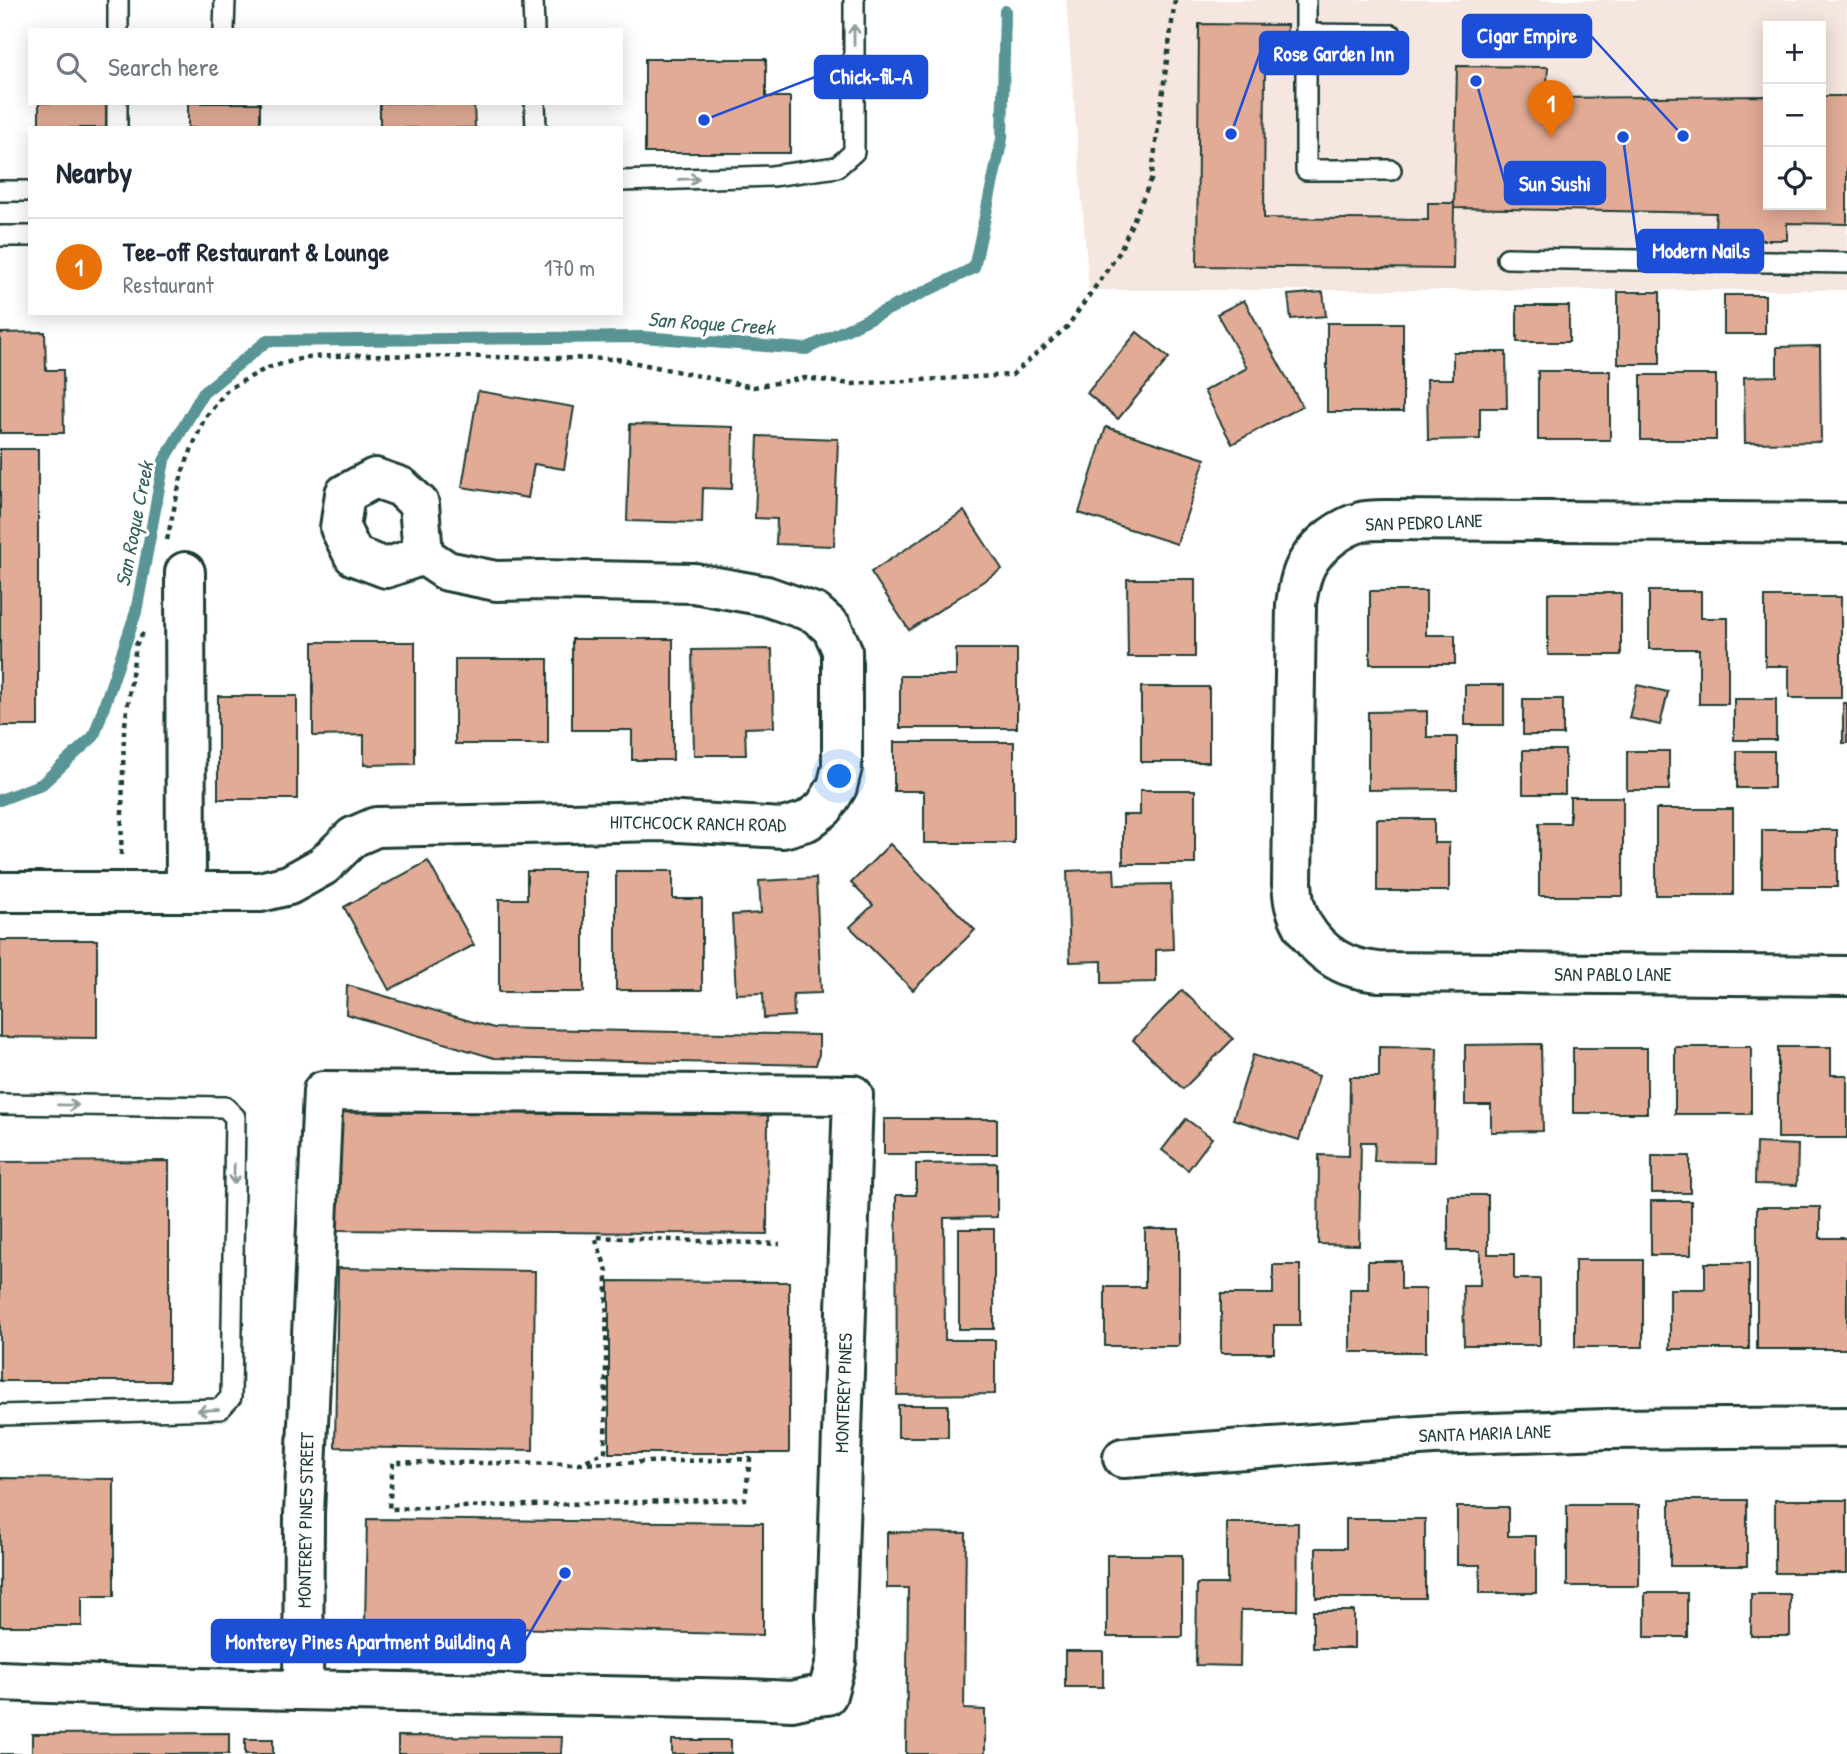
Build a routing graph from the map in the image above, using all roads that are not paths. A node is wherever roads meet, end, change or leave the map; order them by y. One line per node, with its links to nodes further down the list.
1 (118, 0): 6 (lane)
2 (225, 0): 7 (lane)
3 (533, 0): 8 (lane)
4 (854, 0): 16 (lane, one-way to 4)
5 (1306, 0): 9 (lane)
6 (118, 28)
7 (224, 28)
8 (534, 28)
9 (1306, 34): 10 (lane); 15 (lane)
10 (1392, 35)
11 (117, 105): 13 (lane)
12 (535, 105): 14 (lane)
13 (117, 126)
14 (536, 126)
15 (1391, 170)
16 (623, 181)
17 (0, 191): 18 (lane)
18 (28, 191)
19 (0, 236): 20 (lane)
20 (28, 236)
21 (1507, 258): 22 (lane)
22 (1847, 263)
23 (1847, 523): 28 (street, SAN PEDRO LANE)
24 (423, 555): 27 (street, HITCHCOCK RANCH ROAD)
25 (176, 559): 27 (street)
26 (0, 892): 27 (street, HITCHCOCK RANCH ROAD)
27 (186, 892)
28 (1378, 972): 29 (street, SAN PABLO LANE)
29 (1847, 976)
30 (323, 1091): 36 (street, MONTEREY PINES STREET); 36 (street, MONTEREY PINES)
31 (0, 1104): 32 (lane, one-way to 32)
32 (0, 1416)
33 (1847, 1427): 34 (street, SANTA MARIA LANE)
34 (1123, 1458)
35 (0, 1681): 36 (street)
36 (303, 1690)

